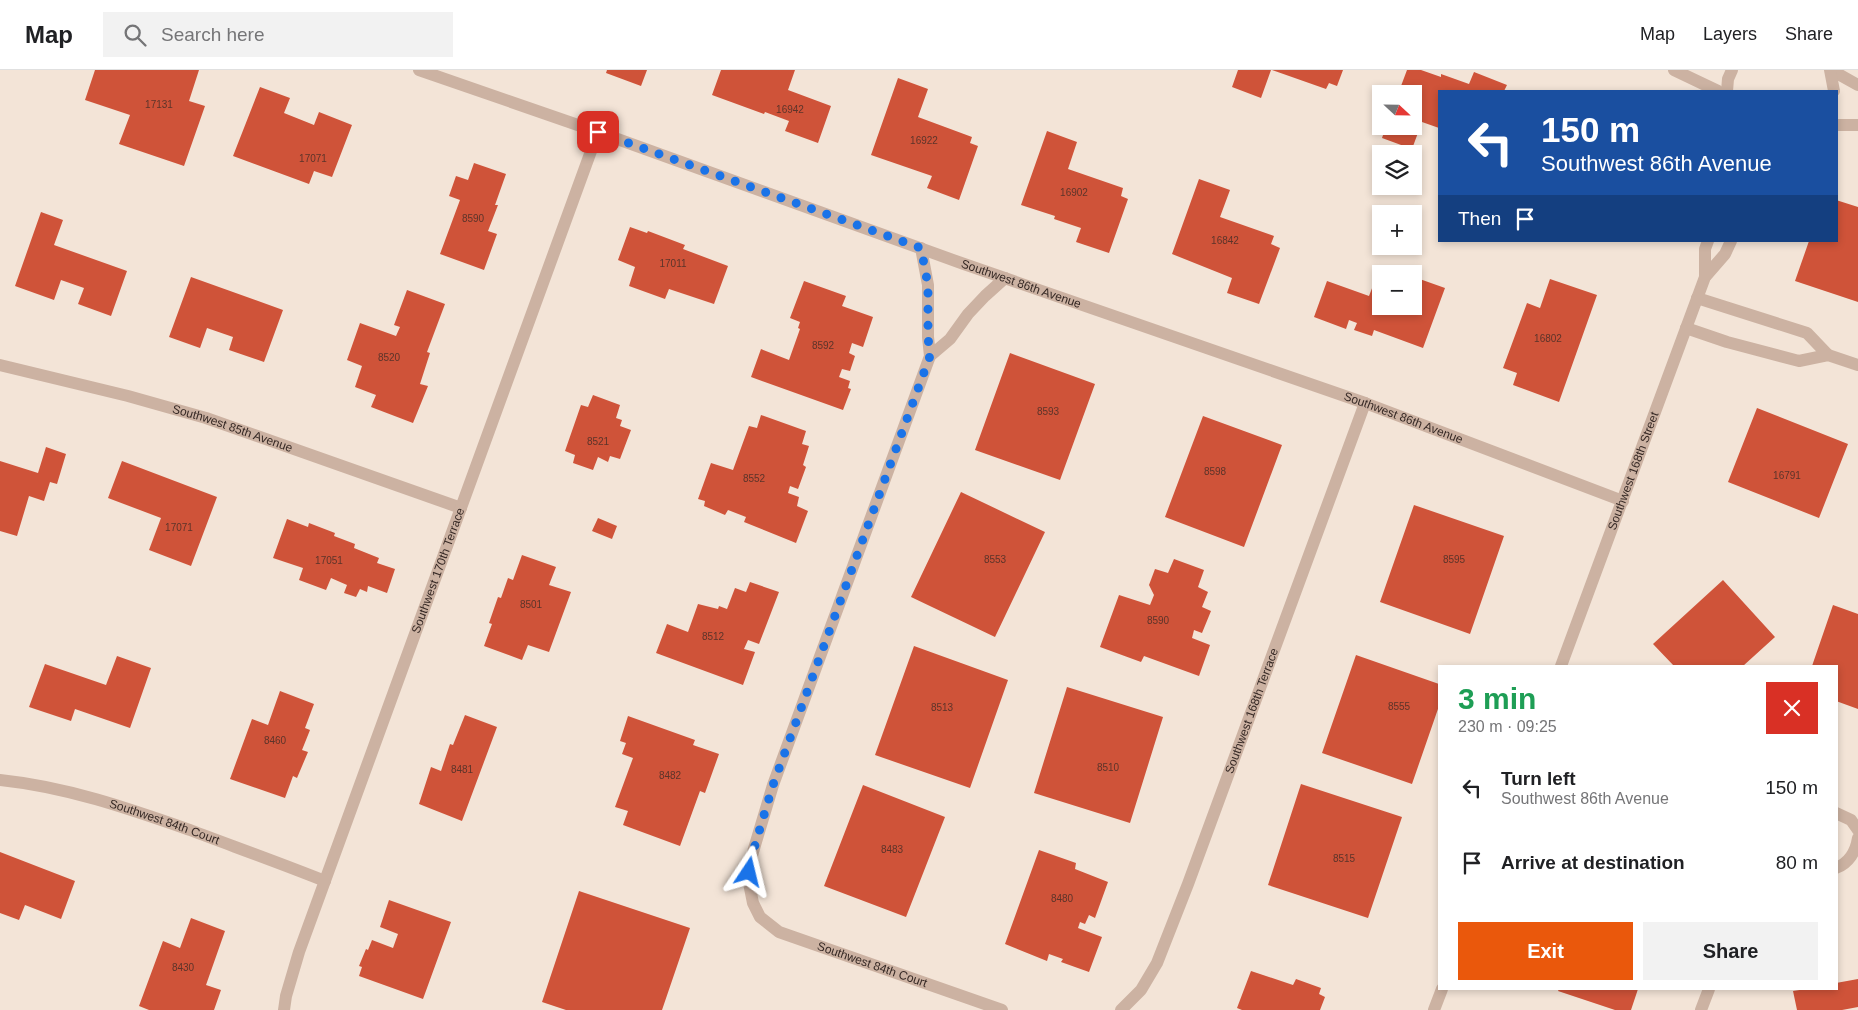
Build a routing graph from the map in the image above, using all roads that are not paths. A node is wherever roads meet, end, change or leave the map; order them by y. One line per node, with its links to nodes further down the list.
1 (419, 70): 11 (street, Southwest 86th Avenue)
2 (1674, 70): 6 (street)
3 (1732, 70): 7 (street)
4 (1831, 70): 5 (street); 8 (street)
5 (1858, 84)
6 (1716, 90)
7 (1727, 90)
8 (1834, 90)
9 (1838, 125): 10 (street)
10 (1858, 125)
11 (598, 132): 14 (street, Southwest 86th Avenue); 25 (street, Southwest 170th Terrace)
12 (1708, 242): 15 (street, Southwest 168th Street)
13 (1731, 242): 15 (street, Southwest 168th Street)
14 (921, 248): 16 (street, Southwest 86th Avenue); 20 (street)
15 (1705, 277): 17 (street, Southwest 168th Street)
16 (1005, 278): 20 (street); 23 (street, Southwest 86th Avenue)
17 (1697, 298): 18 (street, Southwest 168th Street); 19 (street)
18 (1686, 328): 19 (street); 24 (street, Southwest 168th Street)
19 (1828, 355): 22 (street)
20 (930, 356): 36 (street, Southwest 84th Court)
21 (0, 365): 25 (street, Southwest 85th Avenue)
22 (1858, 365)
23 (1365, 403): 24 (street, Southwest 86th Avenue); 37 (street, Southwest 168th Terrace)
24 (1623, 501): 26 (street, Southwest 168th Street)
25 (461, 508): 32 (street, Southwest 170th Terrace)
26 (1562, 665)
27 (0, 780): 32 (street, Southwest 84th Court)
28 (1838, 813): 29 (street)
29 (1858, 830)
30 (1858, 838): 31 (street)
31 (1838, 867)
32 (325, 880): 35 (street, Southwest 170th Terrace)
33 (1442, 990): 38 (street)
34 (1709, 990): 39 (street)
35 (284, 1010)
36 (1002, 1010)
37 (1121, 1010)
38 (1434, 1010)
39 (1701, 1010)

